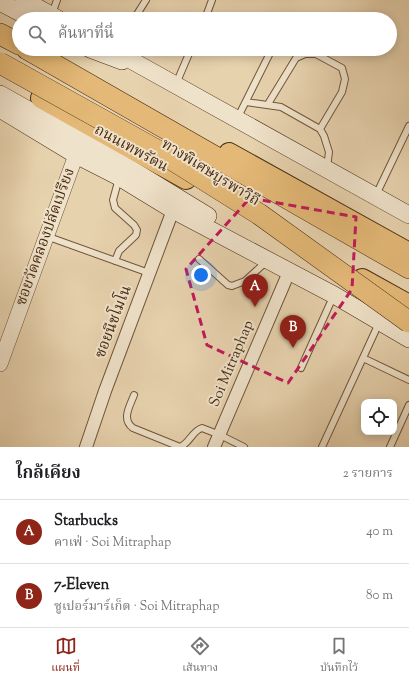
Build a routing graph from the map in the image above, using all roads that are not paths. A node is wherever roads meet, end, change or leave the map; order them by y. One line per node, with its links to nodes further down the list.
1 (24, 0): 6 (main road)
2 (146, 0): 7 (lane)
3 (212, 0): 8 (lane)
4 (0, 2): 5 (main road)
5 (19, 12)
6 (56, 12)
7 (138, 12)
8 (208, 12)
9 (0, 26): 10 (highway)
10 (12, 32)
11 (0, 34): 12 (highway)
12 (12, 40)
13 (0, 53): 49 (highway, ทางพิเศษบูรพาวิถี)
14 (39, 56): 44 (highway, ทางพิเศษบูรพาวิถี)
15 (55, 56): 40 (highway)
16 (108, 56): 23 (main road)
17 (123, 56): 23 (main road)
18 (188, 56): 25 (lane)
19 (269, 56): 27 (lane)
20 (300, 56): 28 (lane)
21 (320, 56): 32 (lane)
22 (0, 63): 51 (highway, bridge)
23 (154, 74): 25 (main road)
24 (0, 75): 48 (highway, ถนนเทพรัตน)
25 (175, 85): 30 (main road)
26 (0, 94): 43 (main road)
27 (246, 102): 28 (lane); 30 (lane)
28 (268, 104): 32 (lane)
29 (0, 109): 33 (main road, ถนนเทพรัตน)
30 (237, 120): 34 (main road)
31 (409, 126): 36 (lane)
32 (320, 129): 34 (lane)
33 (76, 155): 35 (main road, ถนนเทพรัตน); 39 (street, ซอยวัดคลองปลัดเปรียง)
34 (326, 170): 36 (main road)
35 (119, 176): 37 (main road, ถนนเทพรัตน); 42 (lane)
36 (375, 197): 38 (main road)
37 (174, 210): 43 (main road, ถนนเทพรัตน); 46 (street, ซอยนีชโมโน)
38 (409, 215)
39 (46, 236): 42 (lane); 54 (street, ซอยวัดคลองปลัดเปรียง)
40 (409, 253)
41 (200, 259): 43 (lane)
42 (115, 261): 46 (lane)
43 (269, 261): 45 (main road, ถนนเทพรัตน)
44 (409, 268)
45 (290, 272): 47 (main road, ถนนเทพรัตน); 59 (street, Soi Mitraphap)
46 (149, 273): 60 (street, ซอยนีชโมโน)
47 (334, 295): 50 (main road, ถนนเทพรัตน); 55 (lane)
48 (409, 305)
49 (409, 310)
50 (380, 321): 52 (main road, ถนนเทพรัตน); 53 (lane)
51 (409, 322)
52 (409, 338)
53 (363, 358): 56 (lane); 63 (lane)
54 (0, 364)
55 (301, 368)
56 (409, 380)
57 (134, 395): 59 (lane)
58 (409, 405): 64 (lane)
59 (220, 435): 61 (street, Soi Mitraphap); 62 (lane)
60 (86, 447)
61 (214, 447)
62 (244, 447)
63 (322, 447)
64 (390, 447)

